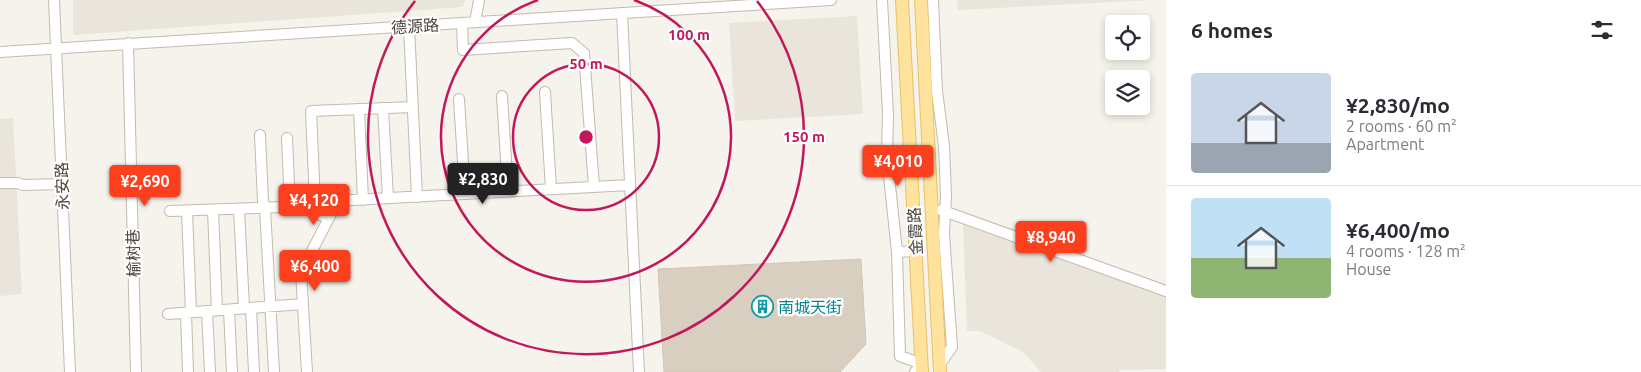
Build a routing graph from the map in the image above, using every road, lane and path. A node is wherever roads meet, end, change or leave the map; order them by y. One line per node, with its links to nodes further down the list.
1 (54, 0): 12 (street, 永安路)
2 (479, 0): 8 (street)
3 (831, 0): 7 (street, 德源路)
4 (882, 0): 46 (street)
5 (902, 0): 45 (main road, 金霞路)
6 (927, 0): 15 (main road, 金霞路)
7 (622, 13): 8 (street, 德源路); 25 (street)
8 (475, 22): 9 (street, 德源路)
9 (462, 23): 10 (street, 德源路); 26 (street)
10 (409, 26): 11 (street, 德源路); 18 (street)
11 (128, 43): 12 (street, 德源路); 58 (street, 榆树巷)
12 (56, 48): 13 (street, 德源路); 24 (street, 永安路)
13 (0, 52)
14 (545, 92): 27 (street)
15 (932, 95): 36 (main road, 金霞路); 42 (street)
16 (502, 96): 28 (street)
17 (459, 99): 29 (street)
18 (413, 107): 19 (street); 30 (street)
19 (383, 108): 20 (street); 31 (street)
20 (359, 109): 32 (street); 34 (street)
21 (260, 135): 37 (street)
22 (286, 138): 35 (street)
23 (0, 183): 24 (street)
24 (62, 184): 57 (street, 永安路)
25 (630, 184): 26 (street); 65 (street)
26 (594, 187): 27 (street)
27 (551, 189): 28 (street)
28 (508, 191): 29 (street)
29 (465, 194): 30 (street)
30 (417, 197): 31 (street)
31 (388, 198): 32 (street)
32 (363, 200): 33 (street)
33 (334, 201): 34 (street); 43 (street)
34 (314, 204): 35 (street); 43 (street)
35 (290, 207): 37 (street)
36 (932, 207): 42 (street); 44 (main road, 金霞路)
37 (265, 208): 38 (street); 49 (street)
38 (239, 209): 39 (street); 50 (street)
39 (213, 210): 41 (street); 52 (street)
40 (170, 211): 41 (street)
41 (187, 211): 53 (street)
42 (945, 212): 44 (street); 47 (street)
43 (331, 214): 48 (street)
44 (940, 249): 56 (main road, 金霞路)
45 (916, 251): 46 (street); 55 (main road, 金霞路)
46 (897, 252): 55 (street)
47 (1166, 291)
48 (303, 304): 49 (street); 64 (street)
49 (271, 306): 50 (street); 63 (street)
50 (248, 308): 51 (street); 62 (street)
51 (229, 310): 52 (street); 61 (street)
52 (212, 311): 53 (street); 60 (street)
53 (188, 313): 54 (street); 59 (street)
54 (168, 314)
55 (920, 369)
56 (941, 369)
57 (70, 372)
58 (136, 372)
59 (188, 372)
60 (210, 372)
61 (232, 372)
62 (254, 372)
63 (274, 372)
64 (307, 372)
65 (639, 372)

